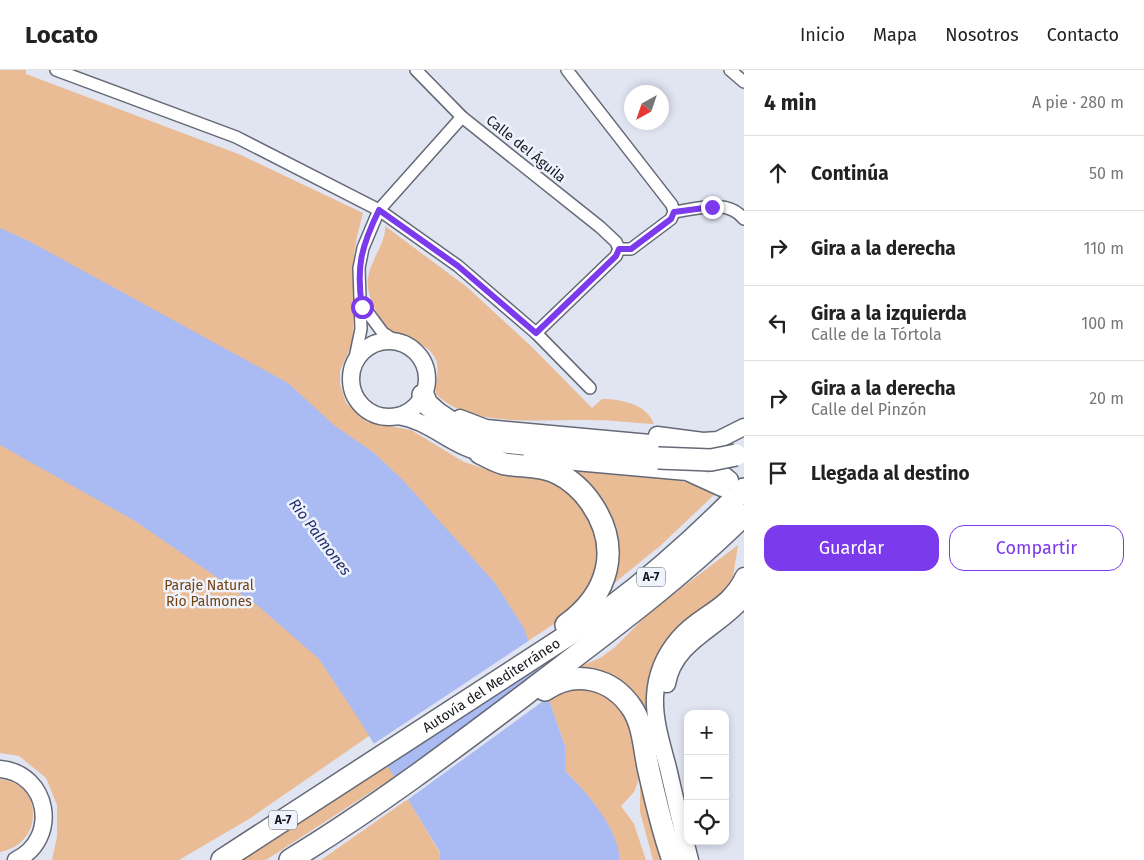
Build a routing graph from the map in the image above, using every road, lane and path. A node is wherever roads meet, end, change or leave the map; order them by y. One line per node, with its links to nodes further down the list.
1 (56, 70): 7 (street)
2 (416, 70): 6 (street, Calle del Águila)
3 (567, 70): 8 (street)
4 (730, 70): 5 (street)
5 (744, 82)
6 (462, 117): 7 (street); 10 (street, Calle del Águila)
7 (379, 210): 11 (street); 12 (street)
8 (674, 212): 9 (street); 10 (street)
9 (744, 219)
10 (619, 249): 12 (street)
11 (362, 307): 13 (street); 14 (street)
12 (536, 333): 15 (street)
13 (397, 342): 14 (street); 16 (street)
14 (354, 363): 17 (street)
15 (590, 388)
16 (425, 391): 17 (street); 18 (street); 21 (highway, bridge)
17 (398, 416): 20 (street)
18 (486, 428): 19 (street); 22 (street)
19 (744, 428)
20 (480, 453): 22 (street); 26 (highway)
21 (740, 453)
22 (732, 485): 26 (highway, Autovía del Mediterráneo / A-7)
23 (744, 515): 27 (highway, Autovía del Mediterráneo / A-7)
24 (744, 576): 37 (street)
25 (744, 598): 29 (street)
26 (547, 651): 34 (highway, Autovía del Mediterráneo / A-7)
27 (564, 673): 35 (highway, Autovía del Mediterráneo); 36 (highway)
28 (0, 769): 30 (street)
29 (685, 800)
30 (42, 832): 32 (street); 33 (street)
31 (696, 845): 38 (street)
32 (16, 860)
33 (41, 860)
34 (222, 860)
35 (290, 860)
36 (673, 860)
37 (690, 860)
38 (701, 860)

